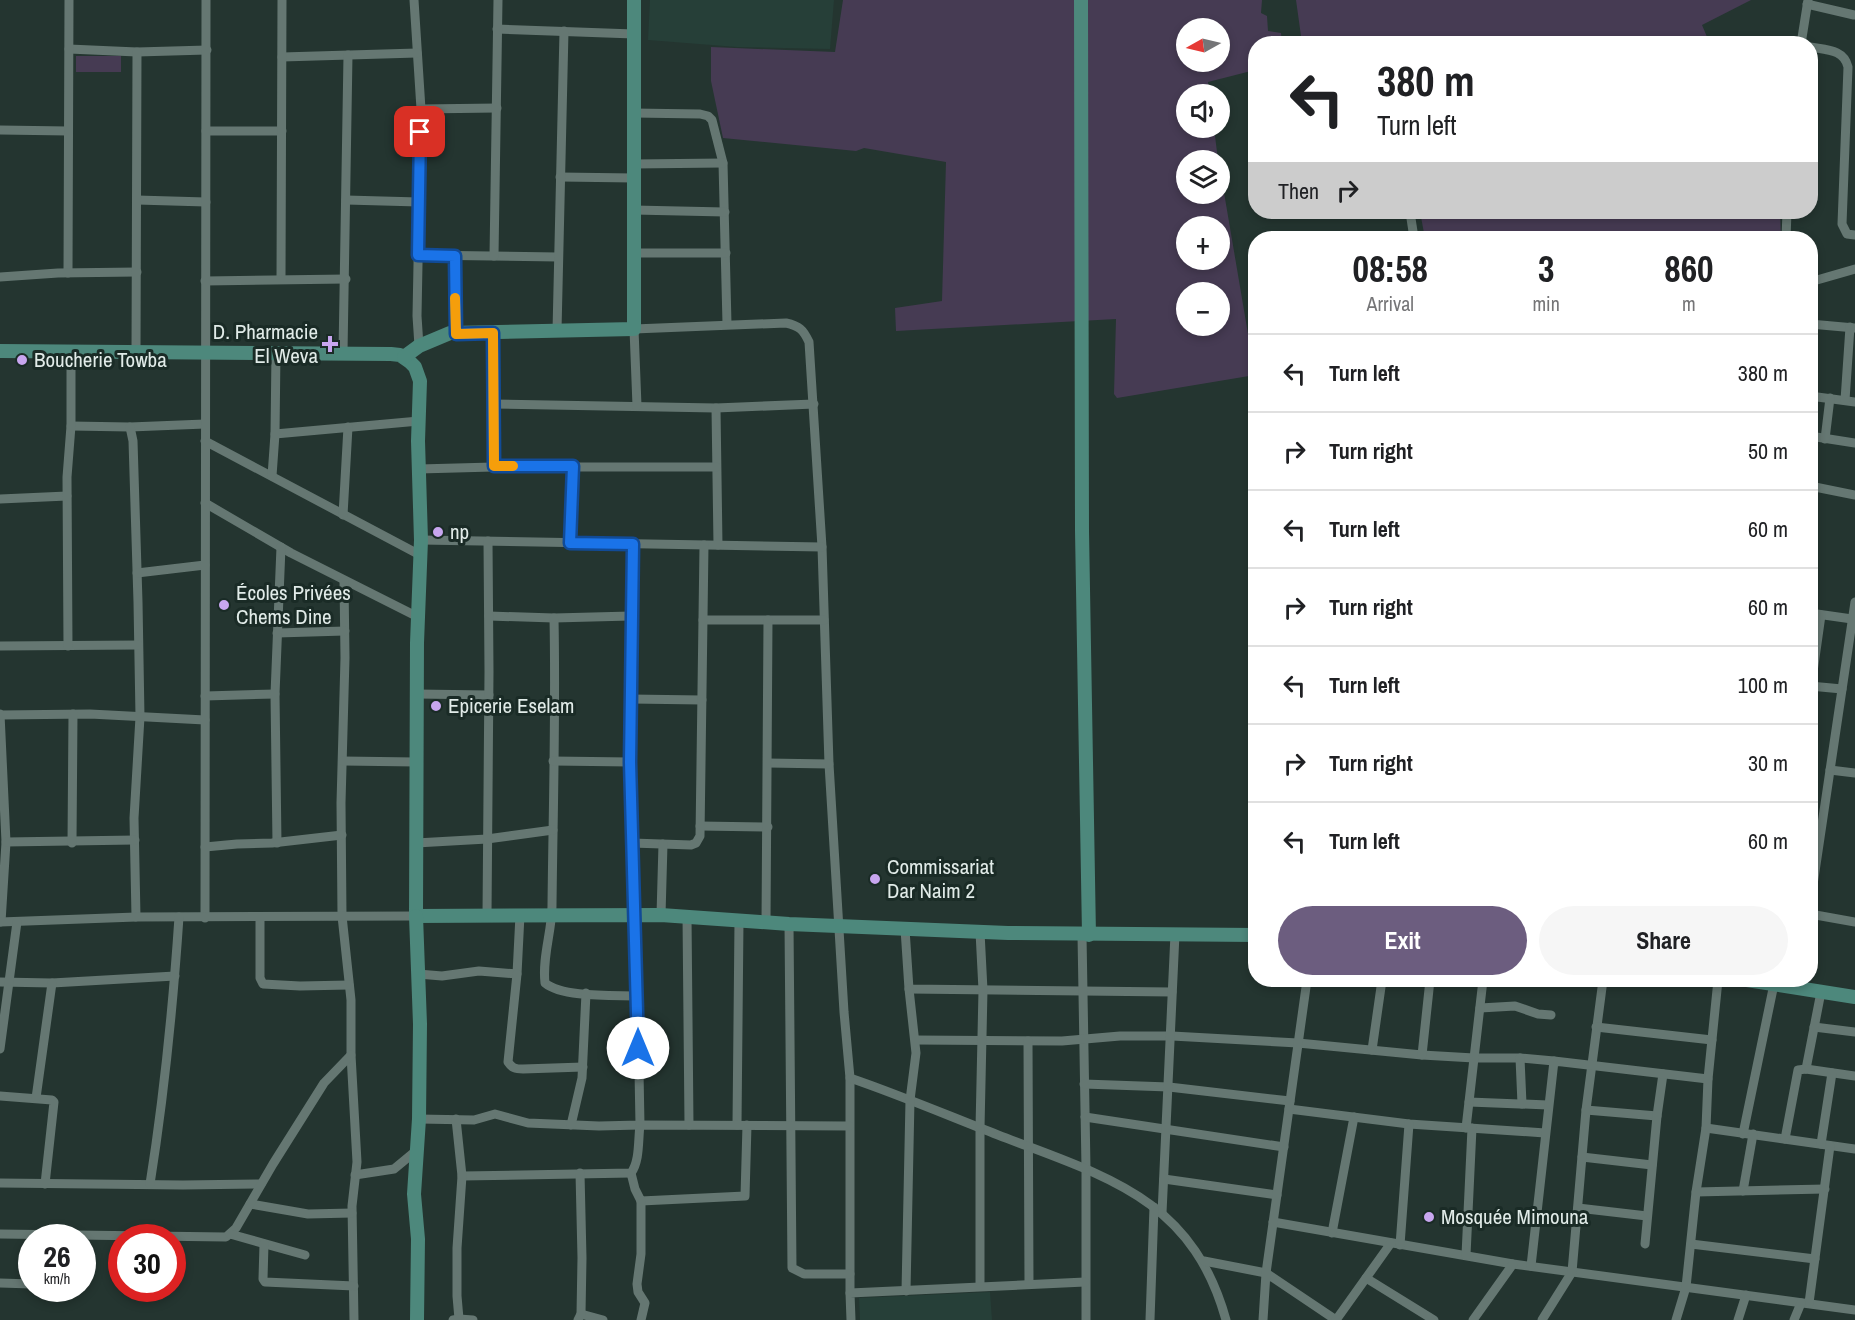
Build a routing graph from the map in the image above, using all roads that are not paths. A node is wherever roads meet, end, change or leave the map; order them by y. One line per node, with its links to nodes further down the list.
1 (69, 0): 15 (street)
2 (206, 0): 16 (street)
3 (282, 0): 20 (street)
4 (414, 0): 18 (street)
5 (498, 0): 10 (street)
6 (634, 0): 12 (street)
7 (1081, 0): 182 (street)
8 (1807, 2): 9 (street); 13 (street)
9 (1854, 15)
10 (497, 29): 11 (street); 21 (street)
11 (564, 31): 12 (street); 30 (street)
12 (634, 34): 23 (street)
13 (1802, 36)
14 (1818, 48): 38 (street)
15 (69, 49): 17 (street); 25 (street)
16 (207, 50): 17 (street); 26 (street)
17 (137, 52): 32 (street)
18 (417, 53): 19 (street); 22 (street)
19 (348, 55): 20 (street); 33 (street)
20 (282, 57): 27 (street)
21 (497, 108): 22 (street); 43 (street)
22 (420, 109): 35 (street)
23 (634, 113): 28 (street); 29 (street)
24 (0, 130): 25 (street)
25 (68, 131): 47 (street)
26 (206, 131): 27 (street); 34 (street)
27 (282, 131): 49 (street)
28 (723, 163): 29 (street); 37 (street)
29 (634, 164): 31 (street)
30 (560, 177): 31 (street); 44 (street)
31 (634, 178): 36 (street)
32 (137, 200): 34 (street); 46 (street)
33 (346, 200): 35 (street); 50 (street)
34 (206, 202): 52 (street)
35 (419, 202): 41 (street)
36 (634, 210): 37 (street); 39 (street)
37 (725, 212): 40 (street)
38 (1855, 236)
39 (634, 253): 40 (street); 56 (street)
40 (726, 253): 53 (street)
41 (418, 255): 42 (street); 60 (street)
42 (455, 256): 43 (street); 59 (street)
43 (494, 256): 44 (street)
44 (558, 257): 57 (street)
45 (1855, 269): 51 (street)
46 (137, 272): 47 (street); 63 (street)
47 (68, 273): 48 (street)
48 (0, 277)
49 (281, 279): 50 (street); 52 (street)
50 (346, 279): 66 (street)
51 (1818, 280)
52 (205, 281): 65 (street)
53 (727, 324): 56 (street); 72 (street)
54 (1818, 325): 55 (street)
55 (1853, 328): 70 (street)
56 (634, 329): 57 (street); 73 (street)
57 (557, 331): 58 (street)
58 (493, 333): 59 (street); 71 (street)
59 (456, 334): 60 (street)
60 (419, 346): 67 (street)
61 (0, 351): 62 (street)
62 (71, 352): 63 (street); 77 (street)
63 (136, 352): 65 (street)
64 (276, 352): 65 (street); 66 (street); 80 (street)
65 (204, 353): 76 (street)
66 (343, 353): 67 (street)
67 (404, 357): 75 (street)
68 (1818, 397): 69 (street)
69 (1830, 398): 70 (street); 82 (street)
70 (1850, 401)
71 (494, 404): 73 (street); 85 (street)
72 (814, 404): 74 (street); 103 (street)
73 (637, 406): 74 (street)
74 (716, 408): 87 (street)
75 (419, 421): 79 (street); 88 (street)
76 (205, 424): 78 (street); 83 (street)
77 (71, 426): 78 (street); 92 (street)
78 (130, 427): 106 (street)
79 (348, 427): 80 (street); 95 (street)
80 (275, 434): 89 (street)
81 (1818, 438): 82 (street)
82 (1825, 439): 84 (street)
83 (205, 441): 89 (street); 94 (street)
84 (1855, 443)
85 (494, 466): 86 (street); 88 (street)
86 (573, 466): 87 (street); 98 (street)
87 (716, 467): 101 (street)
88 (419, 469): 96 (street)
89 (272, 476): 95 (street)
90 (1818, 488): 91 (street)
91 (1855, 495)
92 (68, 496): 93 (street); 124 (street)
93 (0, 499)
94 (205, 503): 102 (street); 105 (street)
95 (343, 515): 104 (street)
96 (421, 540): 97 (street); 104 (street)
97 (488, 541): 98 (street); 112 (street)
98 (570, 543): 99 (street)
99 (633, 544): 100 (street); 113 (street)
100 (704, 545): 101 (street); 116 (street)
101 (718, 545): 103 (street)
102 (281, 547): 107 (street); 120 (street)
103 (822, 547): 118 (street)
104 (420, 555): 114 (street)
105 (205, 565): 106 (street); 130 (street)
106 (137, 573): 122 (street)
107 (344, 581): 114 (street); 119 (street)
108 (1855, 602): 111 (street)
109 (1818, 615): 110 (street)
110 (1821, 615): 111 (street); 121 (street)
111 (1853, 615): 126 (street)
112 (489, 616): 115 (street); 129 (street)
113 (631, 616): 115 (street); 131 (street)
114 (418, 617): 128 (street)
115 (554, 618): 138 (street)
116 (703, 620): 117 (street); 132 (street)
117 (768, 620): 118 (street); 141 (street)
118 (824, 620): 142 (street)
119 (345, 632): 120 (street); 137 (street)
120 (277, 633): 127 (street)
121 (1818, 636)
122 (138, 645): 124 (street); 135 (street)
123 (0, 646): 124 (street)
124 (68, 646)
125 (1818, 687): 126 (street)
126 (1842, 690): 143 (street)
127 (274, 694): 130 (street); 154 (street)
128 (417, 694): 129 (street); 139 (street)
129 (489, 695): 150 (street)
130 (205, 696): 136 (street)
131 (631, 699): 132 (street); 140 (street)
132 (702, 700): 146 (street)
133 (73, 714): 134 (street); 135 (street); 153 (street)
134 (0, 715): 152 (street)
135 (140, 717): 136 (street); 151 (street)
136 (205, 720): 158 (street)
137 (343, 761): 139 (street); 149 (street)
138 (554, 761): 140 (street); 148 (street)
139 (416, 762): 155 (street)
140 (630, 762): 156 (street)
141 (768, 763): 142 (street); 147 (street)
142 (830, 764): 178 (street)
143 (1830, 770): 144 (street); 145 (street)
144 (1855, 773)
145 (1818, 825)
146 (700, 826): 147 (street); 157 (street)
147 (768, 827): 176 (street)
148 (552, 830): 150 (street); 161 (street)
149 (342, 836): 154 (street); 165 (street)
150 (487, 839): 155 (street); 159 (street)
151 (135, 840): 153 (street); 164 (street)
152 (6, 842): 153 (street); 173 (street)
153 (72, 843)
154 (276, 843): 158 (street)
155 (416, 843): 166 (street)
156 (632, 843): 157 (street); 170 (street)
157 (663, 844): 162 (street)
158 (205, 847): 171 (street)
159 (487, 915): 160 (street); 166 (street)
160 (520, 915): 161 (street); 185 (street)
161 (552, 915): 170 (street); 203 (street)
162 (661, 915): 167 (street); 170 (street)
163 (1818, 915): 175 (street)
164 (136, 916): 168 (street); 174 (street)
165 (342, 916): 166 (street); 169 (street); 189 (street)
166 (416, 916): 184 (street)
167 (687, 916): 172 (street); 251 (street)
168 (180, 917): 171 (street); 186 (street)
169 (260, 917): 171 (street); 189 (street)
170 (634, 917): 204 (street)
171 (205, 918)
172 (739, 921): 176 (street); 252 (street)
173 (1, 922): 174 (street)
174 (17, 922): 187 (street)
175 (1855, 922)
176 (766, 923): 177 (street)
177 (789, 924): 178 (street); 253 (street)
178 (839, 925): 179 (street); 231 (street)
179 (905, 929): 180 (street); 198 (street)
180 (980, 932): 182 (street); 199 (street)
181 (1175, 934): 182 (street); 183 (street); 201 (street)
182 (1086, 935): 200 (street)
183 (1248, 935)
184 (418, 974): 185 (street); 246 (street)
185 (517, 974): 226 (street)
186 (175, 976): 188 (street); 277 (street)
187 (5, 982): 188 (street); 218 (street)
188 (52, 983): 236 (street)
189 (349, 985): 220 (street)
190 (1306, 987): 217 (street)
191 (1381, 987): 219 (street)
192 (1429, 987): 221 (street)
193 (1482, 987): 206 (street)
194 (1602, 987): 208 (street)
195 (1717, 987): 214 (street)
196 (1773, 987): 260 (street)
197 (1805, 987): 202 (street)
198 (909, 989): 199 (street); 213 (street)
199 (983, 990): 200 (street); 215 (street)
200 (1083, 990): 201 (street); 212 (street)
201 (1172, 992): 211 (street)
202 (1821, 992): 205 (street); 209 (street)
203 (586, 993): 204 (street); 226 (street)
204 (638, 996): 250 (street)
205 (1855, 997)
206 (1480, 1008): 207 (street); 222 (street)
207 (1551, 1015)
208 (1596, 1027): 214 (street); 225 (street)
209 (1815, 1027): 210 (street); 227 (street)
210 (1855, 1032)
211 (1172, 1036): 212 (street); 217 (street); 234 (street)
212 (1083, 1039): 216 (street); 233 (street)
213 (916, 1040): 215 (street); 237 (street)
214 (1712, 1040): 232 (street)
215 (981, 1041): 216 (street); 255 (street)
216 (1028, 1041): 263 (street)
217 (1298, 1043): 219 (street); 240 (street)
218 (0, 1049)
219 (1372, 1050): 221 (street)
220 (351, 1055): 272 (street); 278 (street)
221 (1422, 1056): 222 (street)
222 (1474, 1058): 223 (street); 238 (street)
223 (1520, 1058): 224 (street); 239 (street)
224 (1554, 1061): 225 (street); 241 (street)
225 (1591, 1065): 229 (street); 242 (street)
226 (583, 1067): 249 (street)
227 (1806, 1070): 228 (street); 261 (street)
228 (1832, 1073): 230 (street); 262 (street)
229 (1663, 1074): 232 (street); 243 (street)
230 (1855, 1076)
231 (850, 1078): 237 (street); 254 (street)
232 (1708, 1079): 257 (street)
233 (1084, 1084): 234 (street); 244 (street)
234 (1169, 1087): 240 (street); 258 (street)
235 (0, 1096): 236 (street)
236 (36, 1098): 276 (street)
237 (910, 1100): 255 (street); 316 (street)
238 (1469, 1102): 239 (street); 256 (street)
239 (1522, 1104): 241 (street)
240 (1290, 1105): 245 (street); 264 (street)
241 (1548, 1105): 259 (street)
242 (1586, 1110): 243 (street); 267 (street)
243 (1657, 1116): 268 (street)
244 (1085, 1117): 258 (street); 269 (street)
245 (1354, 1117): 248 (street); 290 (street)
246 (419, 1119): 247 (street); 266 (street)
247 (456, 1119): 249 (street); 273 (street)
248 (1409, 1124): 256 (street); 296 (street)
249 (571, 1125): 250 (street)
250 (640, 1125): 251 (street); 271 (street)
251 (688, 1125): 252 (street)
252 (742, 1125): 253 (street); 283 (street)
253 (791, 1125): 254 (street); 307 (street)
254 (849, 1126): 307 (street)
255 (980, 1128): 263 (street); 313 (street)
256 (1469, 1128): 259 (street); 300 (street)
257 (1706, 1128): 260 (street); 281 (street)
258 (1166, 1129): 264 (street); 274 (street)
259 (1545, 1133): 304 (street)
260 (1748, 1134): 261 (street); 280 (street)
261 (1785, 1139): 262 (street)
262 (1826, 1145): 265 (street); 279 (street)
263 (1029, 1147): 269 (street); 312 (street)
264 (1284, 1147): 282 (street)
265 (1855, 1149)
266 (417, 1150): 272 (street); 323 (street)
267 (1582, 1158): 268 (street); 285 (street)
268 (1652, 1165): 288 (street)
269 (1086, 1168): 286 (street); 309 (street)
270 (580, 1173): 271 (street); 273 (street); 321 (street)
271 (631, 1173): 283 (street)
272 (355, 1175): 287 (street)
273 (462, 1176): 324 (street)
274 (1164, 1179): 282 (street); 286 (street)
275 (0, 1183): 276 (street)
276 (45, 1184): 277 (street)
277 (150, 1184): 278 (street)
278 (261, 1184): 284 (street)
279 (1825, 1189): 280 (street); 301 (street)
280 (1743, 1191): 281 (street)
281 (1696, 1192): 298 (street)
282 (1277, 1195): 289 (street)
283 (641, 1201): 327 (street)
284 (250, 1204): 287 (street); 292 (street)
285 (1578, 1208): 288 (street); 306 (street)
286 (1158, 1210): 302 (street); 330 (street)
287 (352, 1214): 314 (street)
288 (1647, 1216): 297 (street)
289 (1273, 1222): 290 (street); 305 (street)
290 (1332, 1233): 296 (street)
291 (0, 1234): 293 (street)
292 (230, 1234): 294 (street); 295 (street)
293 (18, 1235)
294 (96, 1237)
295 (264, 1244): 299 (street); 314 (street)
296 (1396, 1244): 300 (street); 308 (street)
297 (1645, 1244)
298 (1691, 1244): 301 (street); 315 (street)
299 (305, 1255)
300 (1466, 1256): 303 (street)
301 (1815, 1259): 319 (street)
302 (1204, 1262): 305 (street); 331 (street)
303 (1513, 1264): 304 (street); 335 (street)
304 (1531, 1266): 306 (street)
305 (1266, 1272): 332 (street); 333 (street)
306 (1572, 1272): 315 (street); 336 (street)
307 (850, 1274): 317 (street)
308 (1366, 1278): 333 (street); 334 (street)
309 (1085, 1282): 312 (street); 329 (street)
310 (0, 1283): 311 (street)
311 (18, 1284)
312 (1029, 1284): 313 (street)
313 (980, 1286): 316 (street)
314 (354, 1287): 322 (street)
315 (1686, 1287): 318 (street); 337 (street)
316 (906, 1291): 317 (street)
317 (850, 1293): 328 (street)
318 (1746, 1295): 319 (street); 338 (street)
319 (1805, 1303): 320 (street); 339 (street)
320 (1853, 1309): 340 (street)
321 (580, 1317): 326 (street)
322 (354, 1320)
323 (417, 1320)
324 (456, 1320): 325 (street)
325 (473, 1320)
326 (603, 1320)
327 (641, 1320)
328 (850, 1320)
329 (1086, 1320)
330 (1150, 1320)
331 (1226, 1320)
332 (1263, 1320)
333 (1336, 1320)
334 (1434, 1320)
335 (1473, 1320)
336 (1542, 1320)
337 (1676, 1320)
338 (1738, 1320)
339 (1794, 1320)
340 (1854, 1320)

